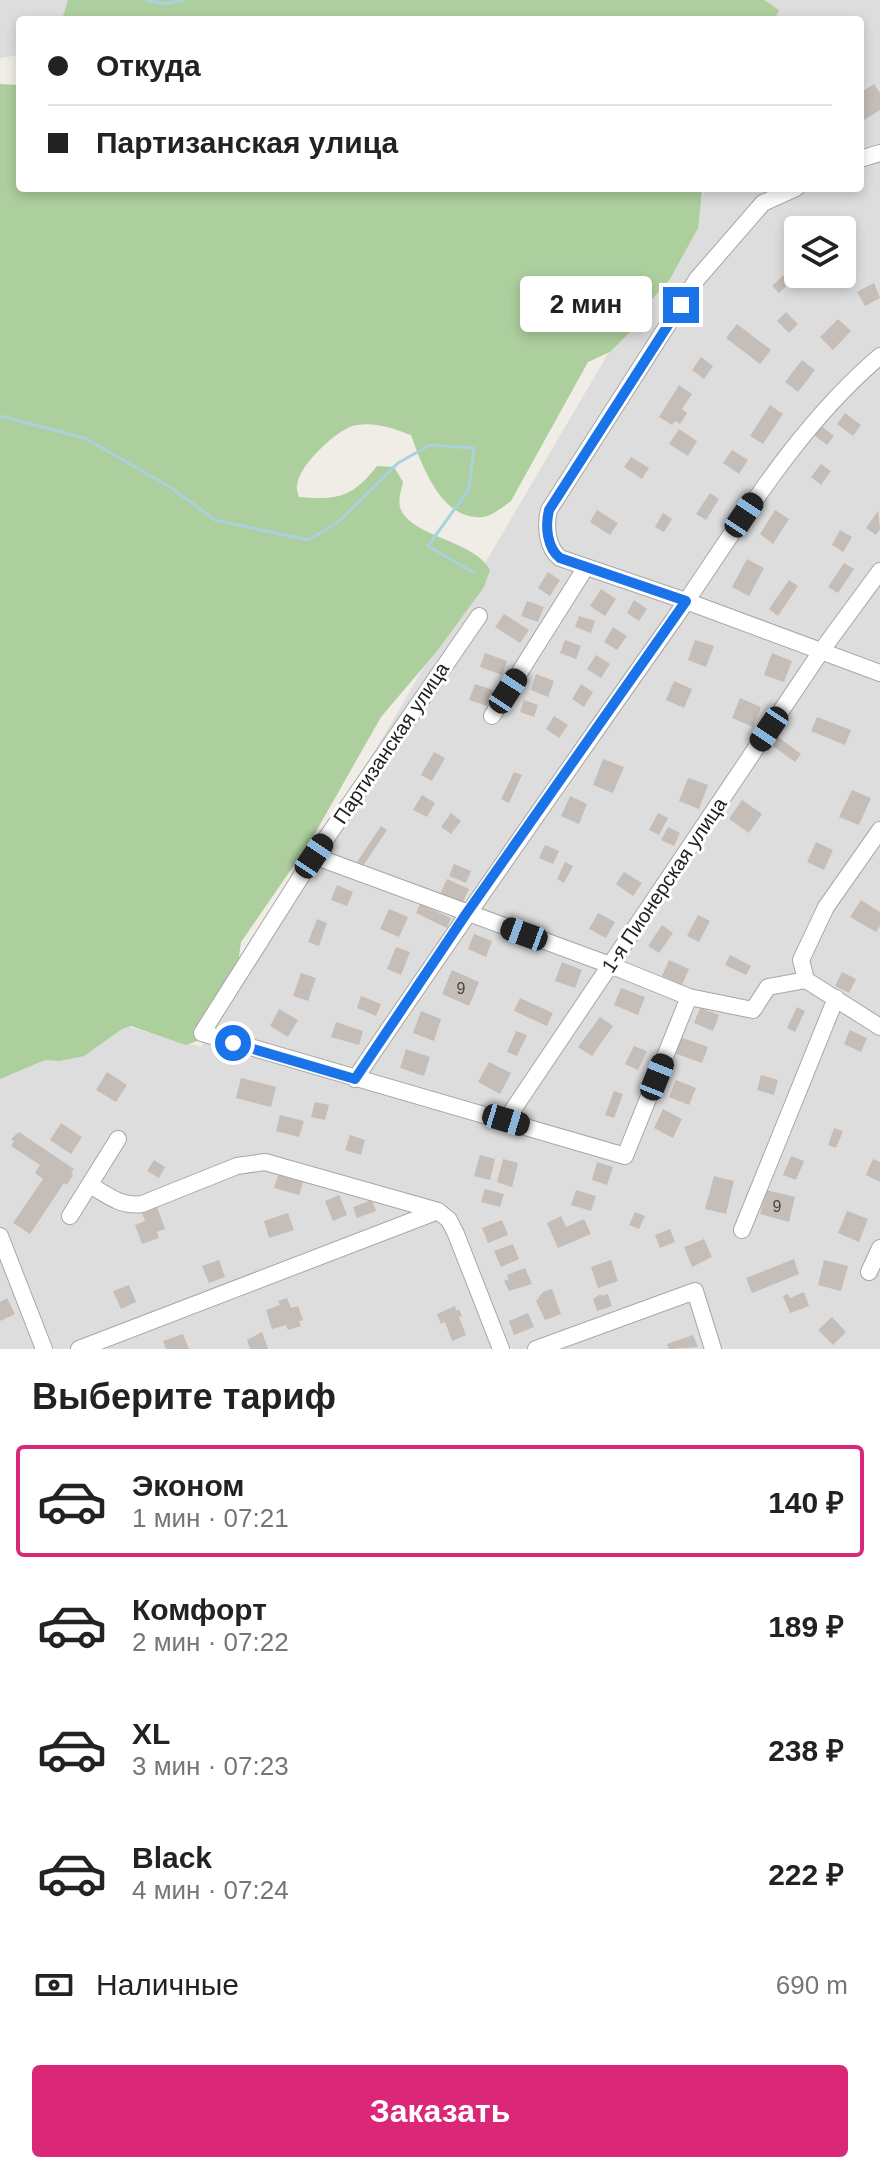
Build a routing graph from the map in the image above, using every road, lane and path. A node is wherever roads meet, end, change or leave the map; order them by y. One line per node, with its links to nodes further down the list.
1 (787, 192): 3 (street)
2 (880, 356): 5 (street)
3 (586, 567): 5 (street); 9 (street)
4 (880, 571): 7 (street, 1-я Пионерская улица)
5 (686, 601): 7 (street); 12 (street)
6 (479, 616): 11 (street, Партизанская улица)
7 (822, 650): 8 (street); 13 (street, 1-я Пионерская улица)
8 (880, 673)
9 (492, 716)
10 (880, 830): 14 (street)
11 (314, 856): 12 (street); 18 (street, Партизанская улица)
12 (466, 914): 13 (street); 18 (street)
13 (610, 965): 15 (street); 19 (street, 1-я Пионерская улица)
14 (806, 980): 15 (street); 16 (street)
15 (689, 997): 19 (street)
16 (836, 998): 17 (street); 24 (street)
17 (880, 1027)
18 (355, 1079): 19 (street)
19 (506, 1120)
20 (118, 1139): 21 (street)
21 (90, 1185): 22 (street); 23 (street)
22 (438, 1211): 29 (street); 30 (street)
23 (70, 1216)
24 (742, 1230)
25 (0, 1236): 28 (street)
26 (880, 1248): 27 (street)
27 (869, 1272)
28 (44, 1349)
29 (79, 1349)
30 (501, 1349)
31 (536, 1349): 32 (street)
32 (713, 1349)

